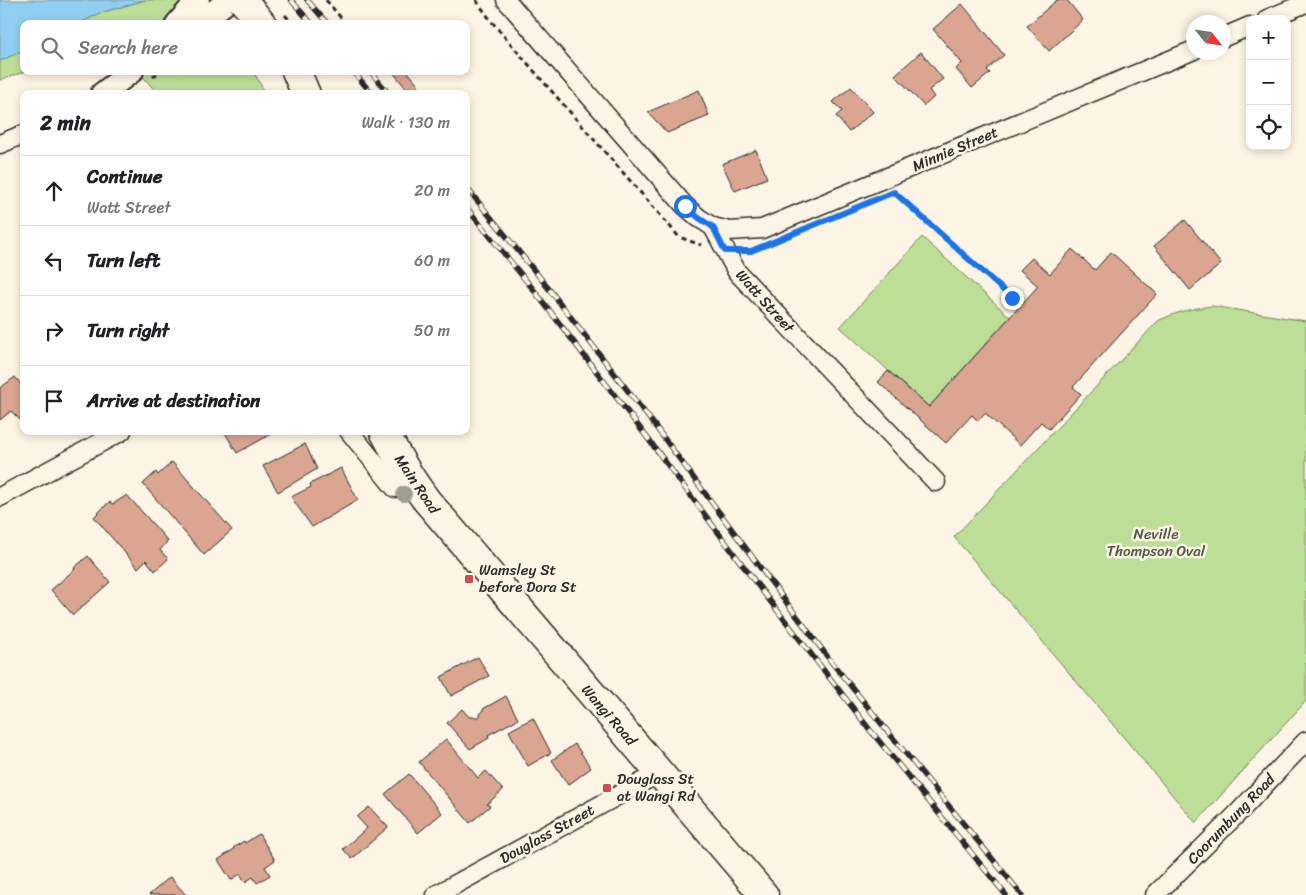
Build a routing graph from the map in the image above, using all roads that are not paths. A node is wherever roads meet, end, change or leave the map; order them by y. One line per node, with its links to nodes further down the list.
1 (198, 0): 6 (street)
2 (506, 0): 17 (street, Watt Street)
3 (1306, 3): 5 (street)
4 (248, 11): 7 (street)
5 (1277, 15)
6 (180, 20)
7 (213, 20)
8 (1246, 28): 9 (street)
9 (1231, 34)
10 (1186, 53): 17 (street, Minnie Street)
11 (282, 75): 13 (main road)
12 (298, 75): 14 (main road)
13 (287, 90)
14 (304, 90)
15 (20, 136): 16 (street)
16 (0, 144)
17 (713, 227): 22 (street, Watt Street)
18 (115, 435): 24 (street)
19 (352, 435): 23 (street)
20 (386, 435): 25 (main road, Main Road)
21 (404, 435): 25 (main road)
22 (936, 482)
23 (395, 488)
24 (0, 497)
25 (454, 534): 27 (main road, Wangi Road)
26 (1306, 741): 30 (street, Coorumbung Road)
27 (659, 773): 28 (street, Douglass Street); 29 (main road, Wangi Road)
28 (436, 895)
29 (764, 895)
30 (1155, 895)

